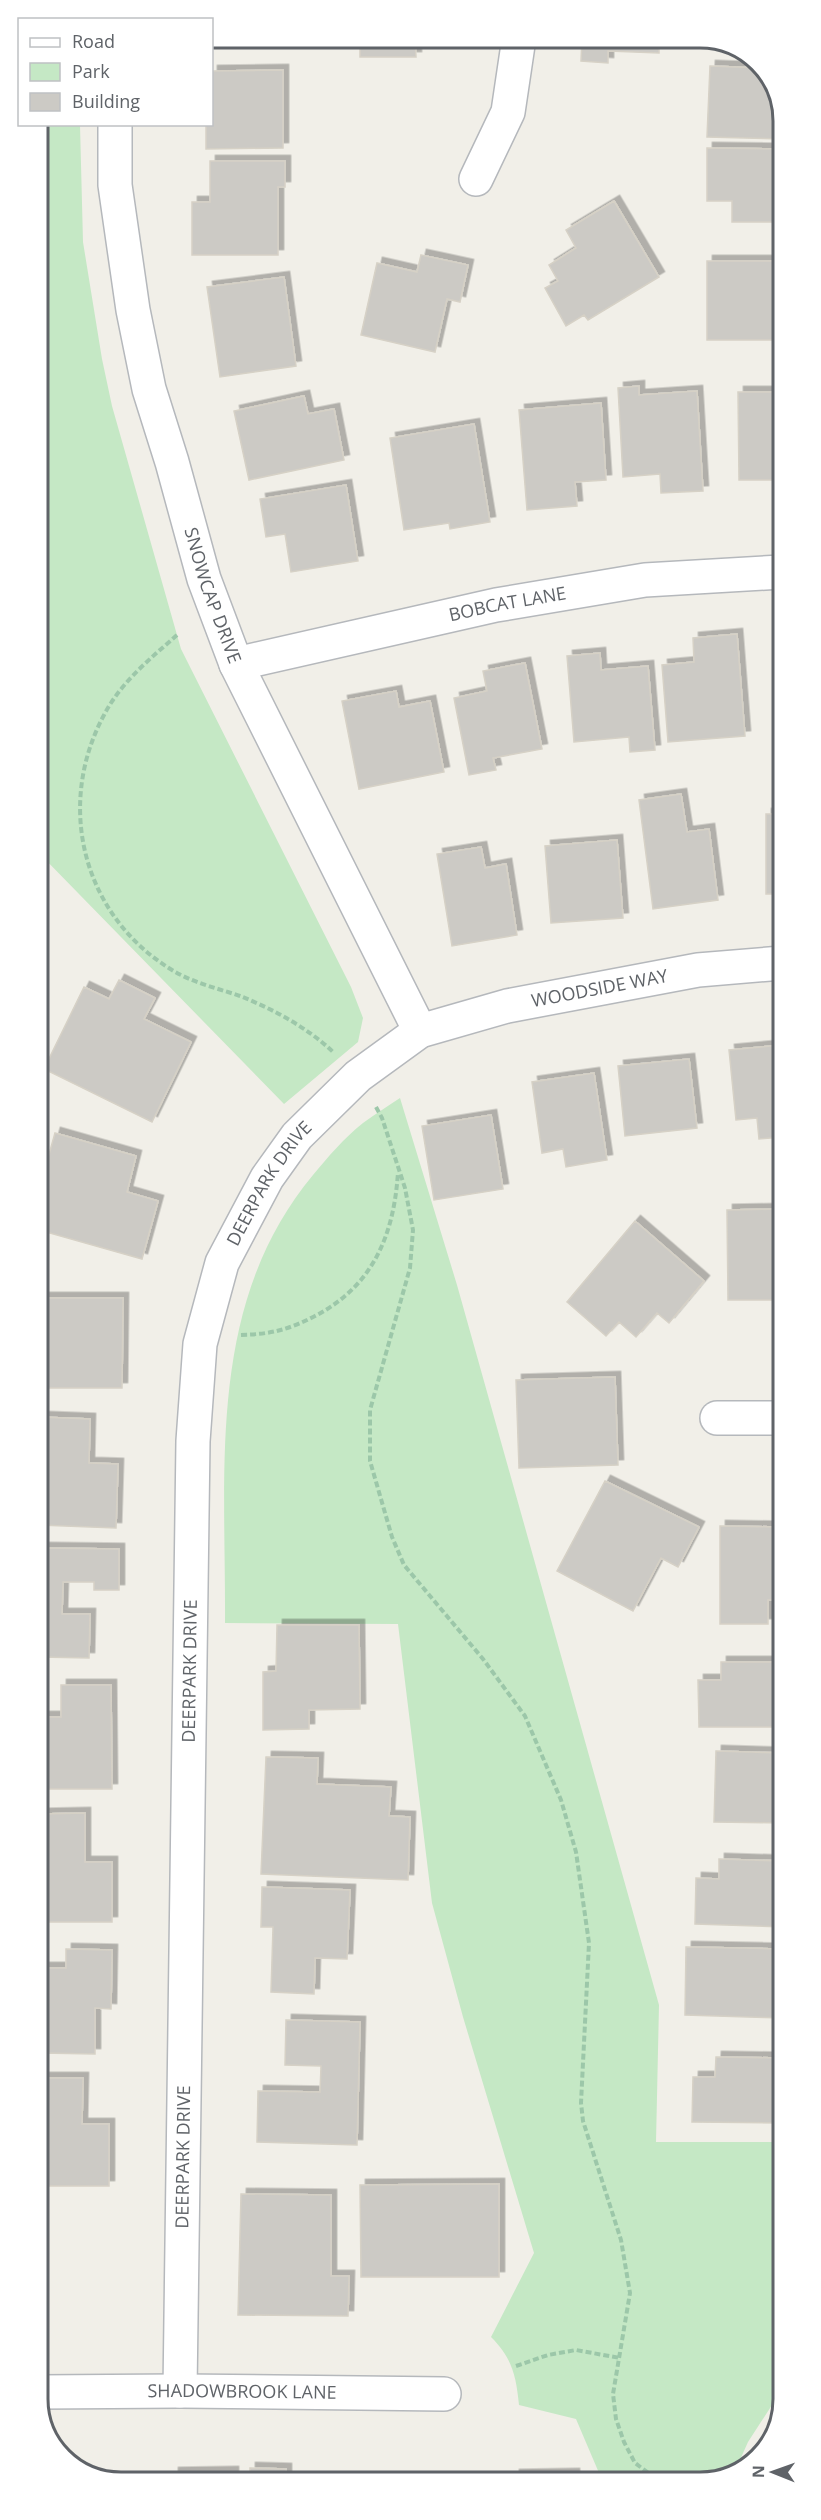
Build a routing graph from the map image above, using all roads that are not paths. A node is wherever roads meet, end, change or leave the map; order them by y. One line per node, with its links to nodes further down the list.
1 (518, 48): 3 (street)
2 (115, 126): 5 (street, SNOWCAP DRIVE)
3 (476, 179)
4 (773, 572): 5 (street, BOBCAT LANE)
5 (236, 664): 7 (street, SNOWCAP DRIVE)
6 (773, 964): 7 (street, WOODSIDE WAY)
7 (420, 1031): 10 (street, DEERPARK DRIVE)
8 (717, 1418): 9 (street)
9 (773, 1418)
10 (180, 2391): 11 (street, SHADOWBROOK LANE); 12 (street, SHADOWBROOK LANE)
11 (48, 2392)
12 (444, 2394)

